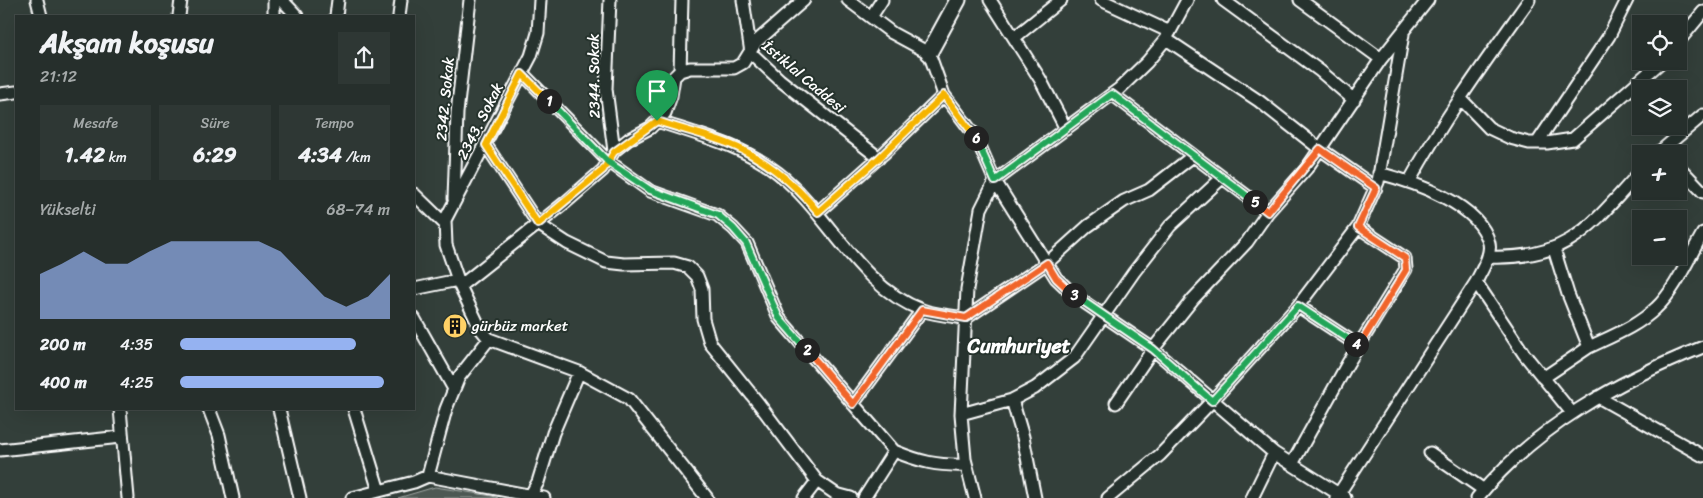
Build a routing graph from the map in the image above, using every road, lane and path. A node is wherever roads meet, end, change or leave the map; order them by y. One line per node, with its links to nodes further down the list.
1 (37, 0): 27 (street)
2 (181, 0): 28 (street)
3 (274, 0): 29 (street)
4 (282, 0): 30 (street)
5 (338, 0): 31 (street)
6 (401, 0): 32 (street)
7 (470, 0): 69 (street, 2342. Sokak)
8 (540, 0): 43 (street, 2343. Sokak)
9 (610, 0): 57 (street, 2344. Sokak)
10 (682, 0): 42 (street)
11 (743, 0): 38 (street, İstiklal Caddesi)
12 (804, 0): 38 (street)
13 (848, 0): 33 (street)
14 (882, 0): 33 (street)
15 (958, 0): 39 (street)
16 (990, 0): 37 (street)
17 (1061, 0): 37 (street)
18 (1102, 0): 36 (street)
19 (1187, 0): 36 (street)
20 (1223, 0): 49 (street)
21 (1300, 0): 25 (street)
22 (1428, 0): 35 (street)
23 (1529, 0): 48 (street)
24 (1627, 0): 53 (street)
25 (1312, 4): 40 (street)
26 (1703, 12): 34 (street)
27 (40, 15)
28 (179, 15)
29 (274, 15)
30 (296, 15)
31 (336, 15)
32 (399, 15)
33 (871, 17): 39 (street)
34 (1687, 31)
35 (1403, 34): 40 (street); 60 (street)
36 (1168, 36): 46 (street); 56 (street)
37 (1014, 38): 52 (street)
38 (751, 53): 42 (street); 59 (street, İstiklal Caddesi)
39 (929, 53): 47 (street)
40 (1381, 59): 49 (street)
41 (1652, 70): 53 (street)
42 (680, 71): 51 (street)
43 (522, 74): 54 (street, 2343. Sokak); 57 (street)
44 (15, 92): 45 (street)
45 (0, 94)
46 (1112, 94): 52 (street); 58 (street)
47 (944, 95): 59 (street); 63 (street)
48 (1461, 99): 53 (street); 65 (street)
49 (1354, 100): 56 (street)
50 (1703, 115): 55 (street)
51 (657, 121): 57 (street); 70 (street)
52 (1066, 129): 63 (street)
53 (1537, 143)
54 (486, 145): 69 (street, 2343. Sokak); 73 (street)
55 (1670, 145)
56 (1320, 149): 66 (street); 71 (street)
57 (611, 156): 73 (street); 99 (street)
58 (1193, 156): 62 (street); 78 (street)
59 (879, 158): 70 (street)
60 (1380, 173): 65 (street); 66 (street)
61 (1687, 175): 67 (street)
62 (1222, 178): 71 (street); 84 (street)
63 (995, 181): 78 (street); 85 (street)
64 (1632, 181): 76 (street)
65 (1409, 182): 77 (street)
66 (1376, 188): 74 (street)
67 (1703, 192)
68 (415, 195): 72 (street)
69 (454, 201): 72 (street, 2343. Sokak)
70 (818, 212): 83 (street)
71 (1268, 212): 91 (street)
72 (445, 224): 80 (street)
73 (538, 224): 80 (street); 115 (street)
74 (1358, 227): 82 (street); 88 (street)
75 (1703, 232): 89 (street)
76 (1554, 249): 77 (street); 89 (street)
77 (1488, 257): 79 (street)
78 (1047, 263): 84 (street); 85 (street)
79 (1476, 282): 93 (street); 118 (street)
80 (459, 283): 81 (street); 87 (street)
81 (415, 289)
82 (1298, 306): 88 (street); 97 (street)
83 (922, 310): 85 (street); 99 (street)
84 (1104, 315): 91 (street); 96 (street)
85 (966, 318): 105 (street)
86 (415, 320): 94 (street)
87 (489, 339): 92 (street); 94 (street)
88 (1359, 346): 112 (street)
89 (1589, 347): 93 (street)
90 (1703, 347): 95 (street)
91 (1153, 349): 97 (street); 98 (street)
92 (579, 372): 119 (street); 125 (street)
93 (1543, 378): 104 (street)
94 (454, 389): 114 (street)
95 (1598, 397): 104 (street); 111 (street)
96 (1012, 400): 105 (street); 130 (street)
97 (1212, 401): 109 (street); 131 (street)
98 (1116, 403)
99 (853, 404): 108 (street)
100 (120, 410): 106 (street)
101 (209, 410): 121 (street)
102 (279, 410): 122 (street)
103 (354, 410): 116 (street)
104 (1572, 413): 117 (street)
105 (961, 414): 113 (street)
106 (122, 437): 107 (street); 120 (street)
107 (0, 450)
108 (894, 451): 113 (street); 128 (street)
109 (1274, 453): 112 (street); 132 (street)
110 (1430, 453): 117 (street)
111 (1703, 456)
112 (1292, 464): 118 (street)
113 (966, 465): 129 (street)
114 (428, 476): 116 (street); 119 (street)
115 (817, 481): 126 (street); 127 (street)
116 (379, 491): 123 (street)
117 (1481, 495)
118 (1340, 496)
119 (529, 497): 124 (street)
120 (128, 498)
121 (233, 498)
122 (300, 498)
123 (352, 498)
124 (544, 498)
125 (708, 498)
126 (804, 498)
127 (851, 498)
128 (864, 498)
129 (975, 498)
130 (1035, 498)
131 (1108, 498)
132 (1252, 498)

